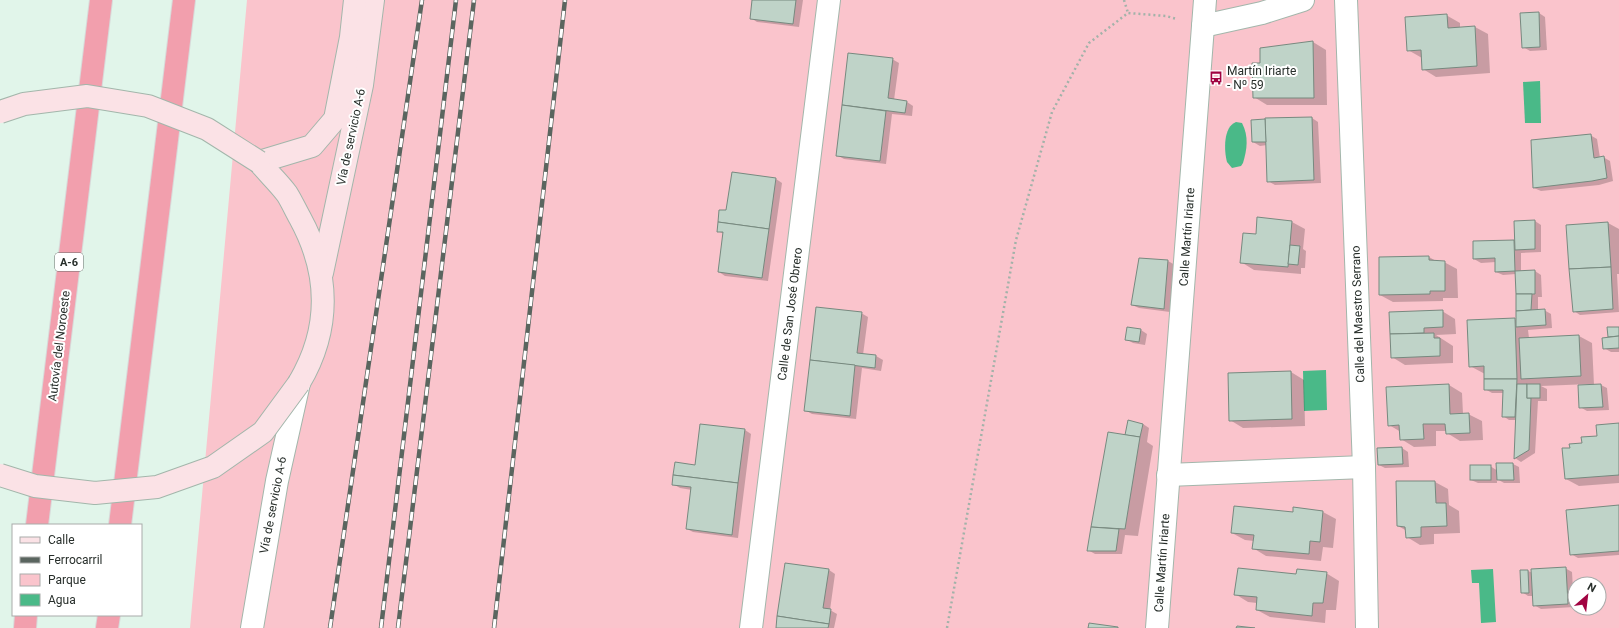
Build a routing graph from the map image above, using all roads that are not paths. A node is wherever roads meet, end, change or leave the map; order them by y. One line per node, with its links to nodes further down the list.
1 (101, 0): 17 (highway, Autovía del Noroeste / A-6)
2 (184, 0): 18 (highway)
3 (355, 0): 11 (street, Vía de servicio A-6)
4 (373, 0): 12 (street, Vía de servicio A-6)
5 (829, 0): 24 (street, Calle de San José Obrero)
6 (1205, 0): 9 (street, Calle Martín Iriarte)
7 (1303, 0): 9 (street)
8 (1346, 0): 14 (street, Calle del Maestro Serrano)
9 (1202, 26): 16 (street, Calle Martín Iriarte)
10 (0, 112): 11 (street, bridge)
11 (259, 162): 12 (street)
12 (322, 274): 13 (street)
13 (299, 383): 15 (street, bridge); 23 (street, Vía de servicio A-6)
14 (1364, 467): 16 (street); 26 (street, Calle del Maestro Serrano)
15 (0, 475)
16 (1168, 475): 25 (street, Calle Martín Iriarte)
17 (37, 524)
18 (120, 524)
19 (26, 616): 21 (highway)
20 (109, 616): 22 (highway)
21 (24, 628)
22 (107, 628)
23 (252, 628)
24 (751, 628)
25 (1157, 628)
26 (1367, 628)

